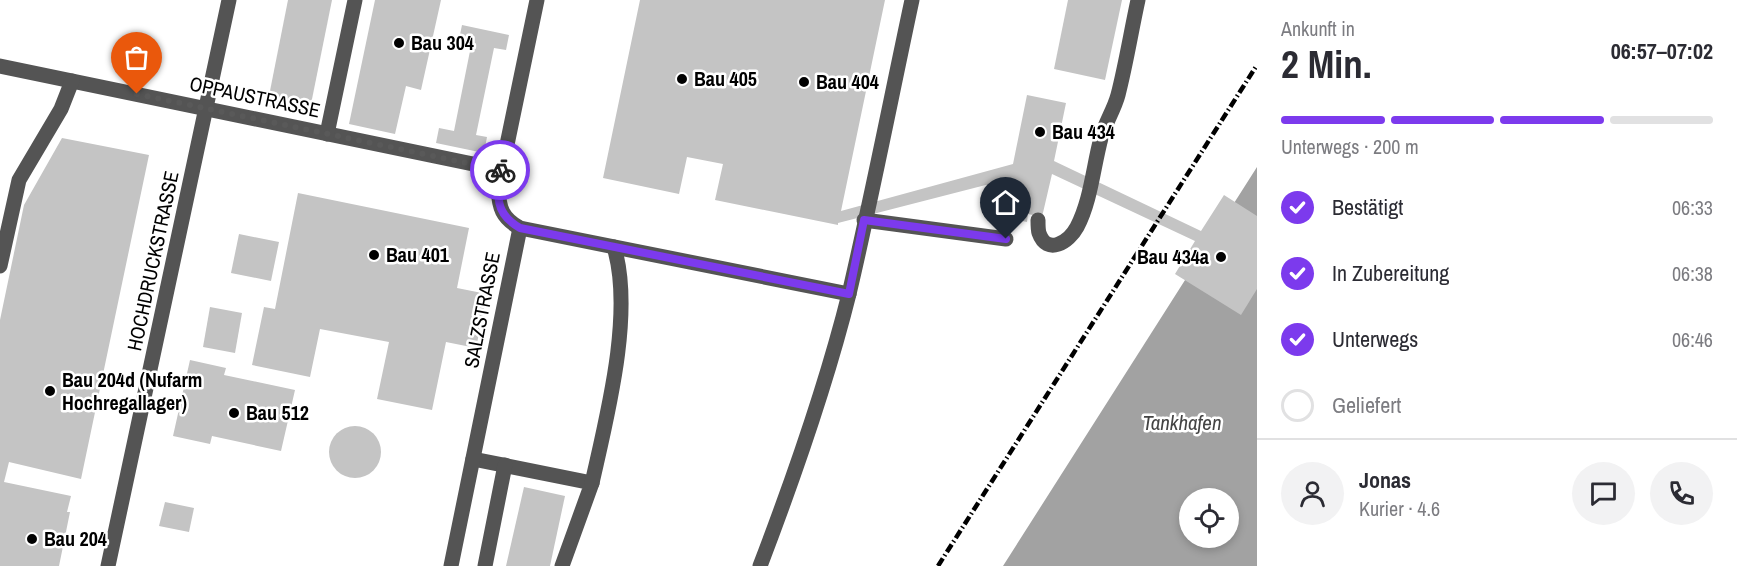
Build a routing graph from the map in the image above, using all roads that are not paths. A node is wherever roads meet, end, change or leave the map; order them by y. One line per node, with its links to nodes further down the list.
1 (229, 0): 8 (street, HOCHDRUCKSTRASSE)
2 (355, 0): 9 (street)
3 (537, 0): 10 (street)
4 (912, 0): 12 (street)
5 (1138, 0): 11 (street)
6 (0, 66): 7 (street, OPPAUSTRASSE)
7 (72, 81): 8 (street, OPPAUSTRASSE); 16 (street)
8 (207, 109): 9 (street, OPPAUSTRASSE); 21 (street, HOCHDRUCKSTRASSE)
9 (327, 134): 10 (street, OPPAUSTRASSE)
10 (502, 170): 13 (street)
11 (1038, 219)
12 (864, 220): 14 (street); 17 (street)
13 (520, 228): 15 (street); 18 (street, SALZSTRASSE)
14 (1006, 239)
15 (614, 246): 17 (street); 20 (street)
16 (0, 266)
17 (849, 294): 25 (street)
18 (473, 459): 19 (street); 22 (street, SALZSTRASSE)
19 (505, 465): 20 (street); 23 (street)
20 (592, 483): 24 (street)
21 (108, 566)
22 (451, 566)
23 (485, 566)
24 (562, 566)
25 (760, 566)

